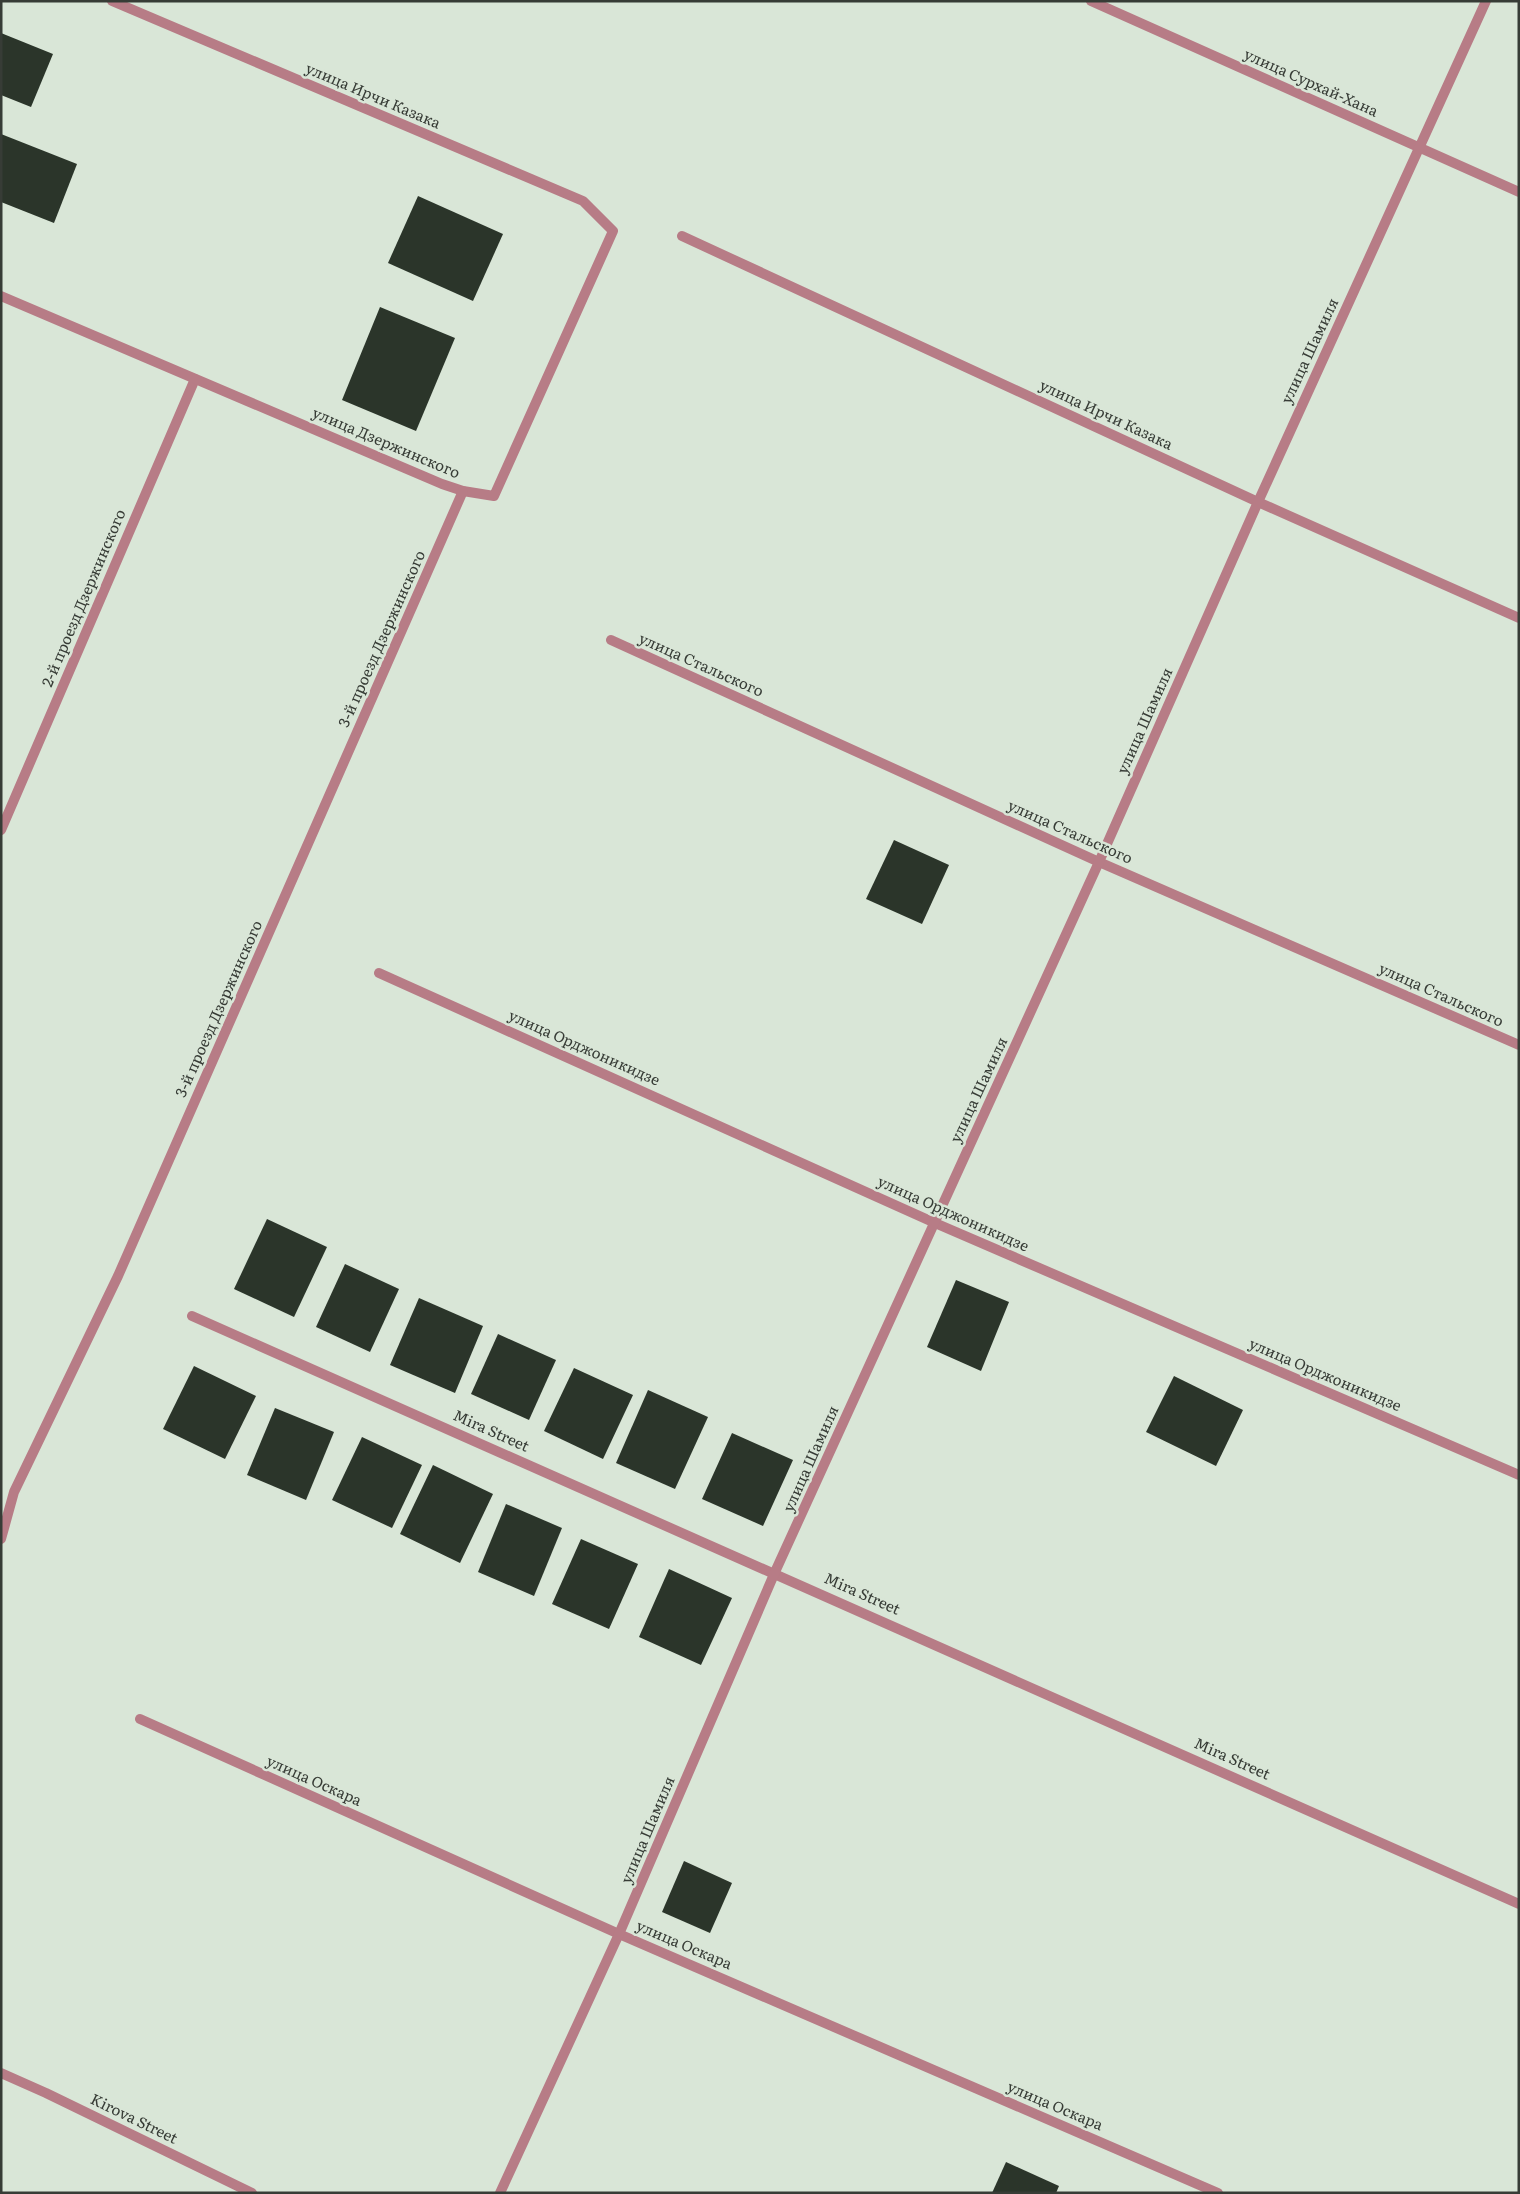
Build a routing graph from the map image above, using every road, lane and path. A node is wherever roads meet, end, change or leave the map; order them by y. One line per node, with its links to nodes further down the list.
1 (112, 1): 6 (street, улица Ирчи Казака)
2 (1091, 1): 4 (street, улица Сурхай-Хана)
3 (1486, 1): 4 (street, улица Шамиля)
4 (1419, 148): 5 (street, улица Сурхай-Хана); 11 (street, улица Шамиля)
5 (1519, 192)
6 (613, 231): 10 (street, улица Дзержинского)
7 (682, 236): 11 (street, улица Ирчи Казака)
8 (1, 296): 9 (street, улица Дзержинского)
9 (195, 378): 10 (street, улица Дзержинского); 14 (street, 2-й проезд Дзержинского)
10 (463, 491): 21 (street, 3-й проезд Дзержинского)
11 (1258, 502): 12 (street, улица Ирчи Казака); 15 (street, улица Шамиля)
12 (1519, 618)
13 (612, 640): 15 (street, улица Стальского)
14 (1, 830)
15 (1099, 862): 17 (street, улица Стальского); 18 (street, улица Шамиля)
16 (379, 972): 18 (street, улица Орджоникидзе)
17 (1519, 1045)
18 (934, 1223): 20 (street, улица Орджоникидзе); 22 (street, улица Шамиля)
19 (192, 1316): 22 (street, Mira Street)
20 (1519, 1476)
21 (1, 1539)
22 (776, 1572): 24 (street, Mira Street); 25 (street, улица Шамиля)
23 (140, 1719): 25 (street, улица Оскара)
24 (1519, 1904)
25 (619, 1934): 28 (street, улица Шамиля); 29 (street, улица Оскара)
26 (1, 2073): 27 (street, Kirova Street)
27 (252, 2193)
28 (500, 2193)
29 (1218, 2193)

